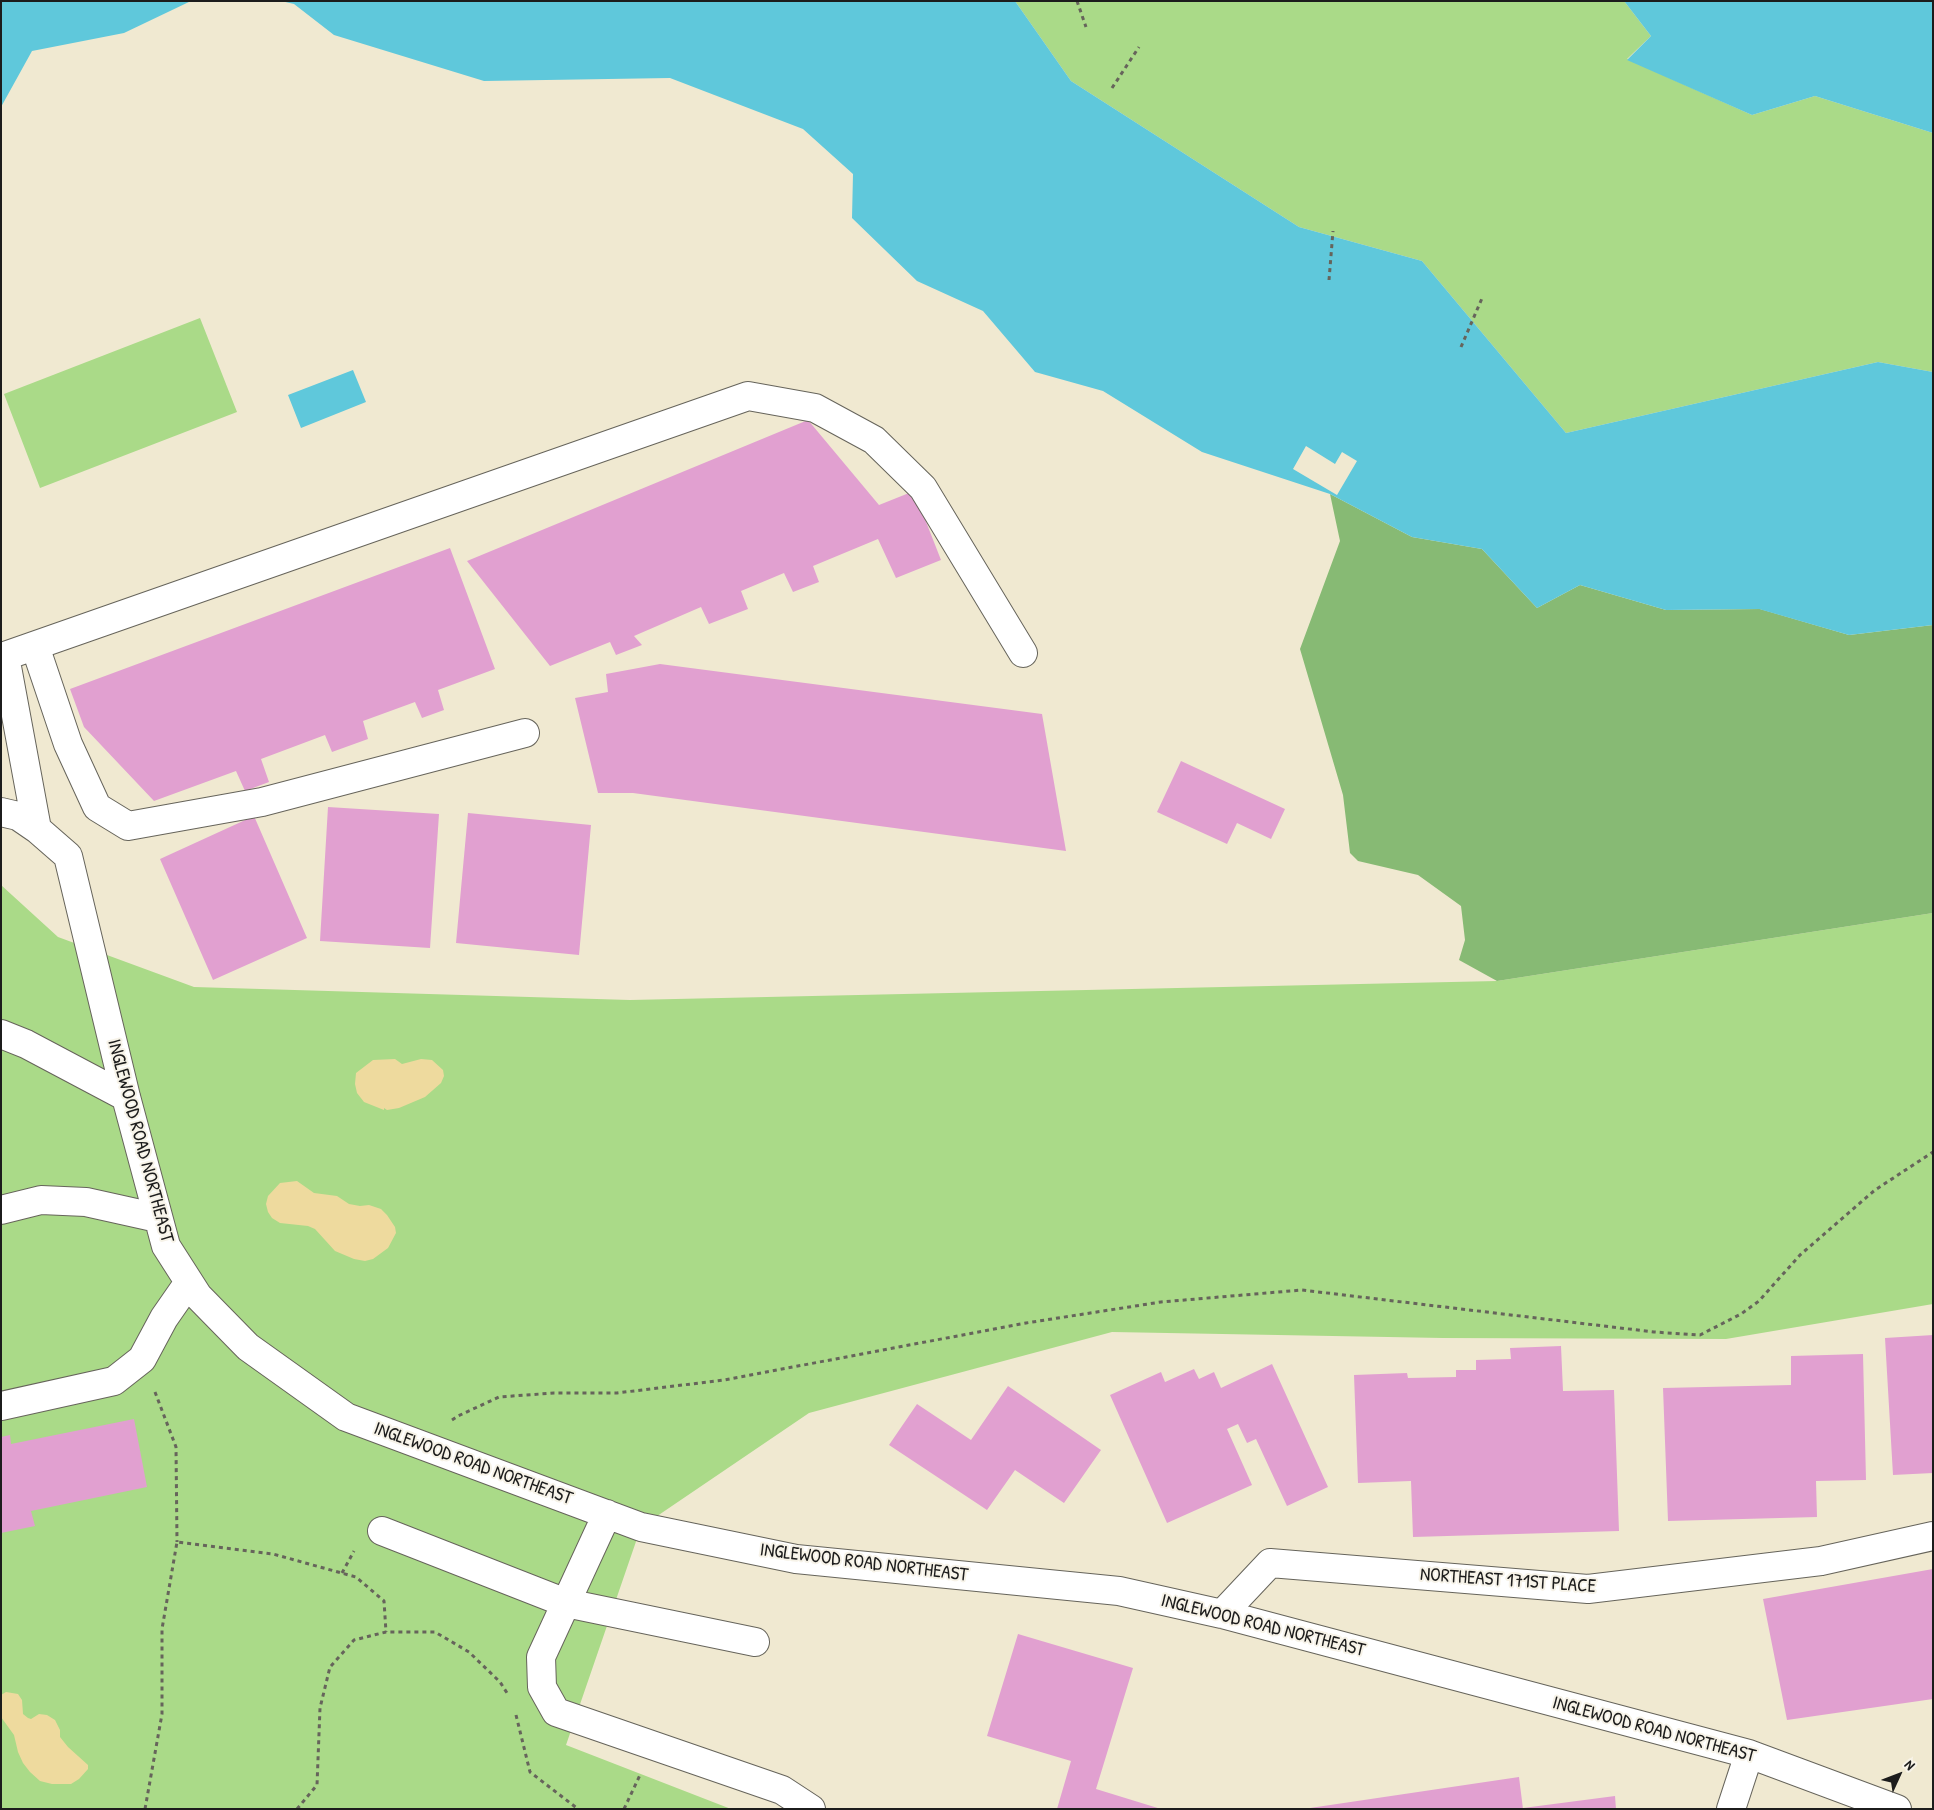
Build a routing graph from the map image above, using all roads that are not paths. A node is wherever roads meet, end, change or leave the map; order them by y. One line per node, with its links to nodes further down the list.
1 (35, 646): 2 (street); 3 (street); 5 (street)
2 (1023, 652)
3 (525, 732)
4 (1, 812): 5 (street, INGLEWOOD ROAD NORTHEAST)
5 (37, 829): 7 (street, INGLEWOOD ROAD NORTHEAST)
6 (1, 1034): 7 (street)
7 (126, 1097): 9 (street, INGLEWOOD ROAD NORTHEAST)
8 (1, 1210): 9 (street)
9 (158, 1218): 10 (street, INGLEWOOD ROAD NORTHEAST)
10 (188, 1282): 11 (street); 12 (street, INGLEWOOD ROAD NORTHEAST)
11 (1, 1406)
12 (606, 1514): 15 (street); 16 (street, INGLEWOOD ROAD NORTHEAST)
13 (382, 1531): 15 (street)
14 (1933, 1536): 16 (street, NORTHEAST 171ST PLACE)
15 (566, 1603): 17 (street); 19 (street)
16 (1222, 1614): 18 (street, INGLEWOOD ROAD NORTHEAST)
17 (755, 1642)
18 (1749, 1754): 20 (street); 21 (street, INGLEWOOD ROAD NORTHEAST)
19 (811, 1809)
20 (1731, 1809)
21 (1897, 1809)

